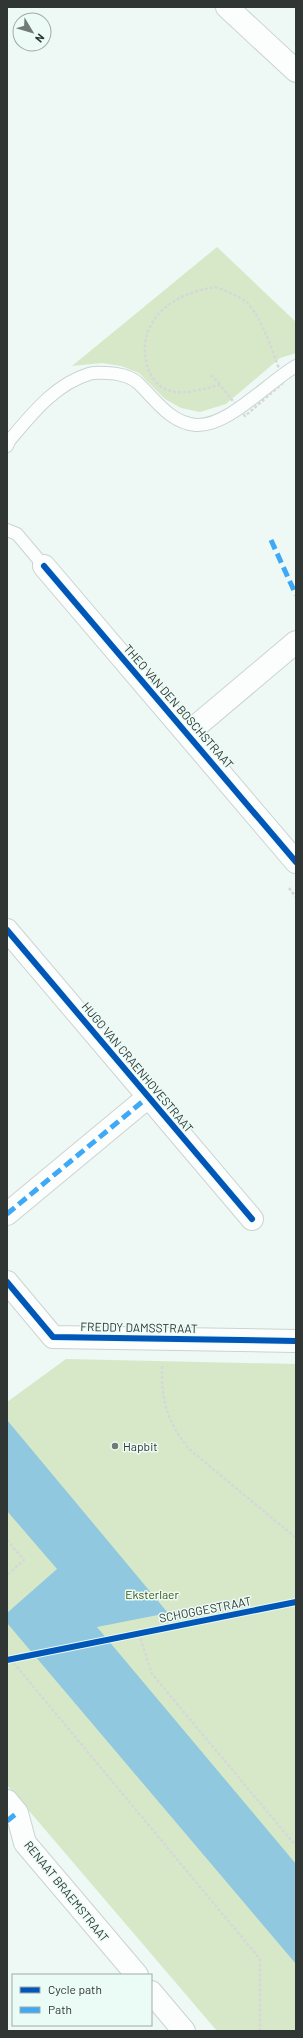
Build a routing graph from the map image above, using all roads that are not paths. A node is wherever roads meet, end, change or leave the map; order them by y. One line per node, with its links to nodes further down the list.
1 (227, 7): 2 (street)
2 (296, 71)
3 (296, 366): 4 (lane)
4 (7, 446)
5 (7, 530): 6 (lane)
6 (44, 566): 8 (street, THEO VAN DEN BOSCHSTRAAT)
7 (296, 642): 8 (street, THEO VAN DEN BOSCHSTRAAT)
8 (188, 733): 9 (street, THEO VAN DEN BOSCHSTRAAT)
9 (296, 862)
10 (7, 930): 11 (street, HUGO VAN CRAENHOVESTRAAT)
11 (148, 1097): 12 (street, HUGO VAN CRAENHOVESTRAAT); 13 (street, HUGO VAN CRAENHOVESTRAAT)
12 (7, 1214)
13 (252, 1219)
14 (7, 1282): 15 (street, FREDDY DAMSSTRAAT)
15 (296, 1341)
16 (7, 1801): 17 (street, RENAAT BRAEMSTRAAT)
17 (136, 1974)
18 (152, 1993): 19 (street)
19 (184, 2031)

